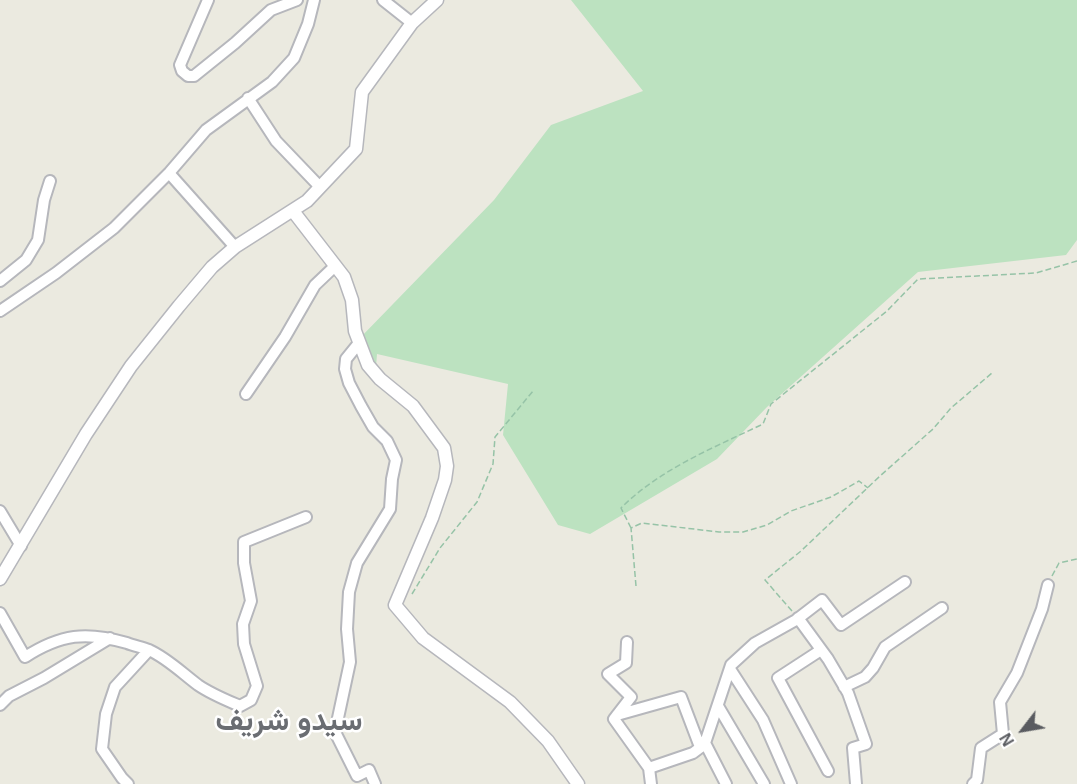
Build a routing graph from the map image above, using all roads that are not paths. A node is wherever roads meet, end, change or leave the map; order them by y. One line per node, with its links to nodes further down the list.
1 (208, 0): 2 (street)
2 (297, 0)
3 (314, 0): 7 (street)
4 (383, 0): 6 (street)
5 (437, 0): 6 (street)
6 (412, 23): 10 (street)
7 (248, 98): 8 (street); 10 (street)
8 (169, 173): 12 (street); 15 (street)
9 (50, 181): 14 (street)
10 (320, 187): 11 (street)
11 (293, 211): 12 (street); 13 (street)
12 (236, 247): 20 (street)
13 (335, 266): 16 (street); 17 (street)
14 (0, 281)
15 (0, 311)
16 (359, 343): 40 (street); 41 (street)
17 (246, 394)
18 (0, 511): 20 (street)
19 (306, 517): 29 (street)
20 (21, 546): 21 (street)
21 (0, 579)
22 (905, 582): 26 (street)
23 (1048, 585): 47 (street)
24 (942, 608): 32 (street)
25 (0, 613): 27 (street)
26 (798, 618): 30 (street); 31 (street)
27 (110, 638): 29 (street); 33 (street)
28 (627, 642): 35 (street)
29 (149, 650): 39 (street)
30 (821, 650): 32 (street); 38 (street)
31 (730, 669): 34 (street); 45 (street)
32 (844, 687): 46 (street)
33 (0, 705)
34 (718, 706): 36 (street); 44 (street)
35 (617, 715): 36 (street); 37 (street)
36 (703, 745): 37 (street); 43 (street)
37 (649, 768): 42 (street)
38 (828, 771)
39 (128, 784)
40 (375, 784)
41 (578, 784)
42 (651, 784)
43 (726, 784)
44 (764, 784)
45 (791, 784)
46 (856, 784)
47 (973, 784)

